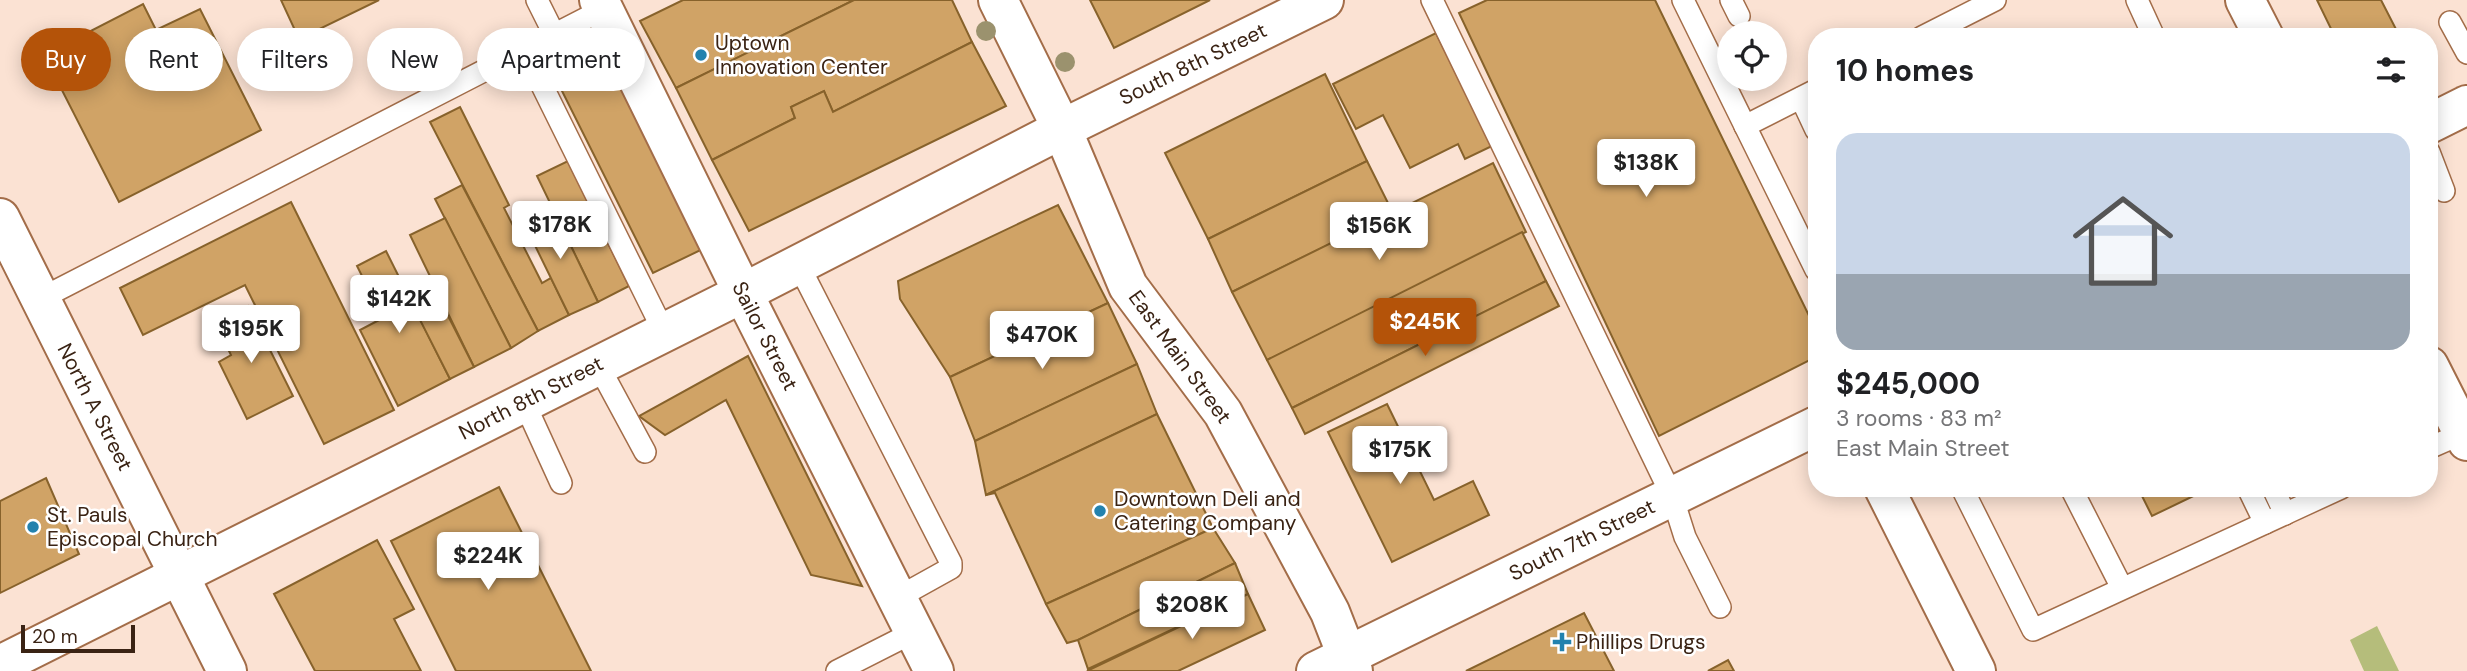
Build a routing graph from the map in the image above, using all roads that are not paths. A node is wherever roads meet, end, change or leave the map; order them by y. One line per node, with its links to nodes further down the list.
1 (537, 0): 11 (lane)
2 (998, 0): 23 (main road, East Main Street)
3 (1324, 0): 23 (main road, South 8th Street)
4 (1432, 0): 39 (lane)
5 (1683, 0): 22 (lane)
6 (1995, 0): 13 (lane)
7 (2137, 0): 14 (lane)
8 (2245, 0): 15 (main road)
9 (601, 5): 12 (lane); 29 (main road, Sailor Street)
10 (2451, 22): 16 (lane)
11 (551, 28)
12 (564, 28)
13 (1940, 28)
14 (2150, 28)
15 (2259, 28)
16 (2467, 53)
17 (477, 73): 30 (lane)
18 (545, 91): 31 (lane)
19 (1808, 94): 22 (lane)
20 (2467, 105): 21 (main road)
21 (2438, 120)
22 (1745, 126): 27 (lane)
23 (1062, 129): 28 (main road, North 8th Street); 54 (main road, East Main Street)
24 (2438, 175): 25 (lane)
25 (2444, 191)
26 (0, 218): 30 (main road, North A Street)
27 (1808, 254)
28 (798, 264): 29 (main road, North 8th Street); 50 (lane)
29 (743, 293): 31 (main road, North 8th Street); 50 (main road, Sailor Street)
30 (40, 299): 48 (main road, North A Street)
31 (664, 332): 32 (main road, North 8th Street)
32 (598, 365): 34 (main road, North 8th Street); 37 (lane)
33 (2438, 388): 36 (main road)
34 (524, 402): 38 (lane); 48 (main road, North 8th Street)
35 (1808, 430): 39 (main road, South 7th Street)
36 (2457, 433)
37 (645, 452)
38 (561, 482)
39 (1672, 496): 51 (lane); 54 (main road, South 7th Street)
40 (1889, 497): 58 (main road)
41 (1966, 497): 49 (lane)
42 (2076, 497): 49 (lane)
43 (2252, 497): 47 (lane)
44 (2277, 497): 46 (lane)
45 (2322, 497): 46 (lane)
46 (2285, 514): 47 (lane)
47 (2265, 523): 49 (lane)
48 (178, 575): 53 (main road, North 8th Street); 55 (main road, North A Street)
49 (2122, 588)
50 (897, 598): 52 (main road, Sailor Street)
51 (1720, 607)
52 (914, 632): 56 (lane); 57 (main road, Sailor Street)
53 (0, 665)
54 (1338, 665)
55 (227, 671)
56 (837, 671)
57 (934, 671)
58 (1976, 671)

